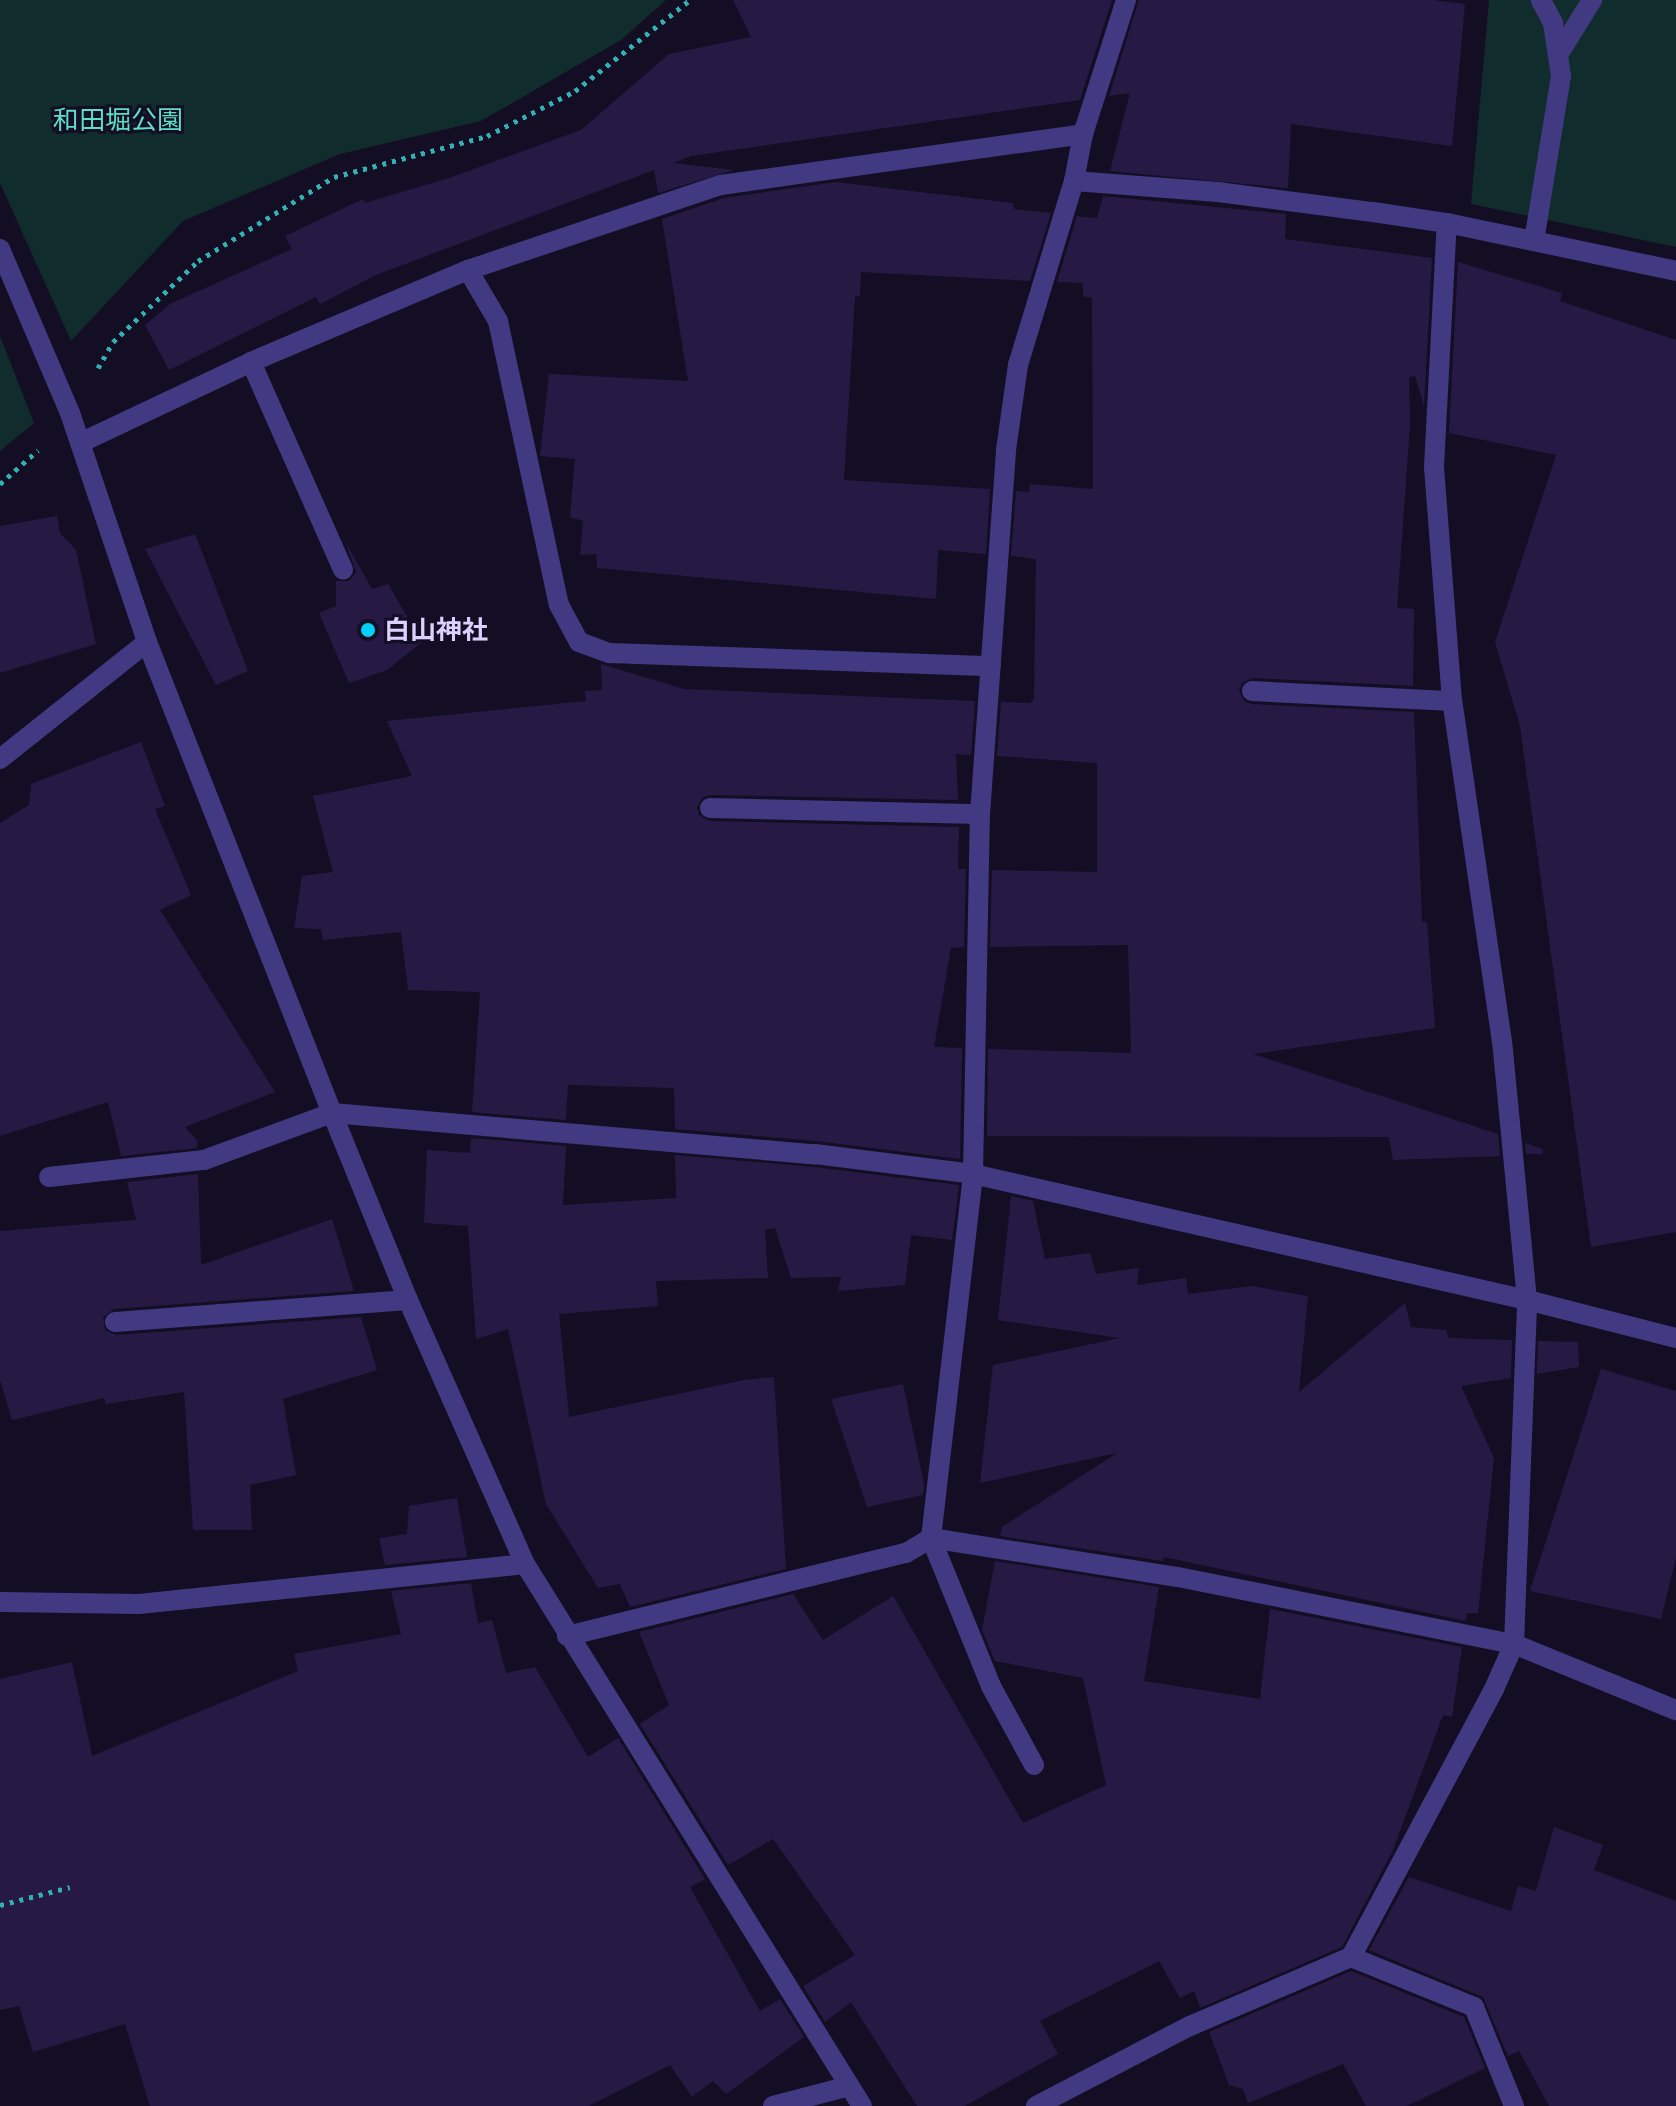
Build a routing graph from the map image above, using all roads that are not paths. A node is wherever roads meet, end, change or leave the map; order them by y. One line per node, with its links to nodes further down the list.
1 (1126, 0): 5 (street)
2 (1541, 0): 4 (street)
3 (1592, 0): 4 (street)
4 (1558, 55): 8 (street)
5 (1083, 134): 6 (street); 10 (street)
6 (1074, 181): 7 (street); 16 (street)
7 (1447, 223): 8 (street); 18 (street)
8 (1534, 241): 11 (street)
9 (0, 249): 13 (street)
10 (468, 270): 12 (street); 16 (street)
11 (1676, 271)
12 (251, 362): 13 (street); 14 (street)
13 (80, 443): 15 (street)
14 (343, 570)
15 (147, 642): 19 (street); 22 (street)
16 (991, 666): 21 (street)
17 (1252, 691): 18 (street)
18 (1452, 701): 26 (street)
19 (0, 759)
20 (710, 808): 21 (street)
21 (980, 814): 23 (street)
22 (332, 1113): 23 (street); 24 (street); 25 (street)
23 (973, 1174): 26 (street); 29 (street)
24 (49, 1177)
25 (408, 1300): 27 (street); 30 (street)
26 (1527, 1300): 28 (street); 33 (street)
27 (115, 1322)
28 (1676, 1338)
29 (931, 1538): 32 (street); 33 (street); 35 (street)
30 (525, 1564): 31 (street); 32 (street)
31 (0, 1602)
32 (567, 1636): 37 (street)
33 (1514, 1644): 34 (street); 36 (street)
34 (1676, 1710)
35 (1034, 1765)
36 (1351, 1957): 40 (street); 41 (street)
37 (849, 2086): 38 (street); 39 (street)
38 (773, 2106)
39 (862, 2106)
40 (1036, 2106)
41 (1514, 2106)

